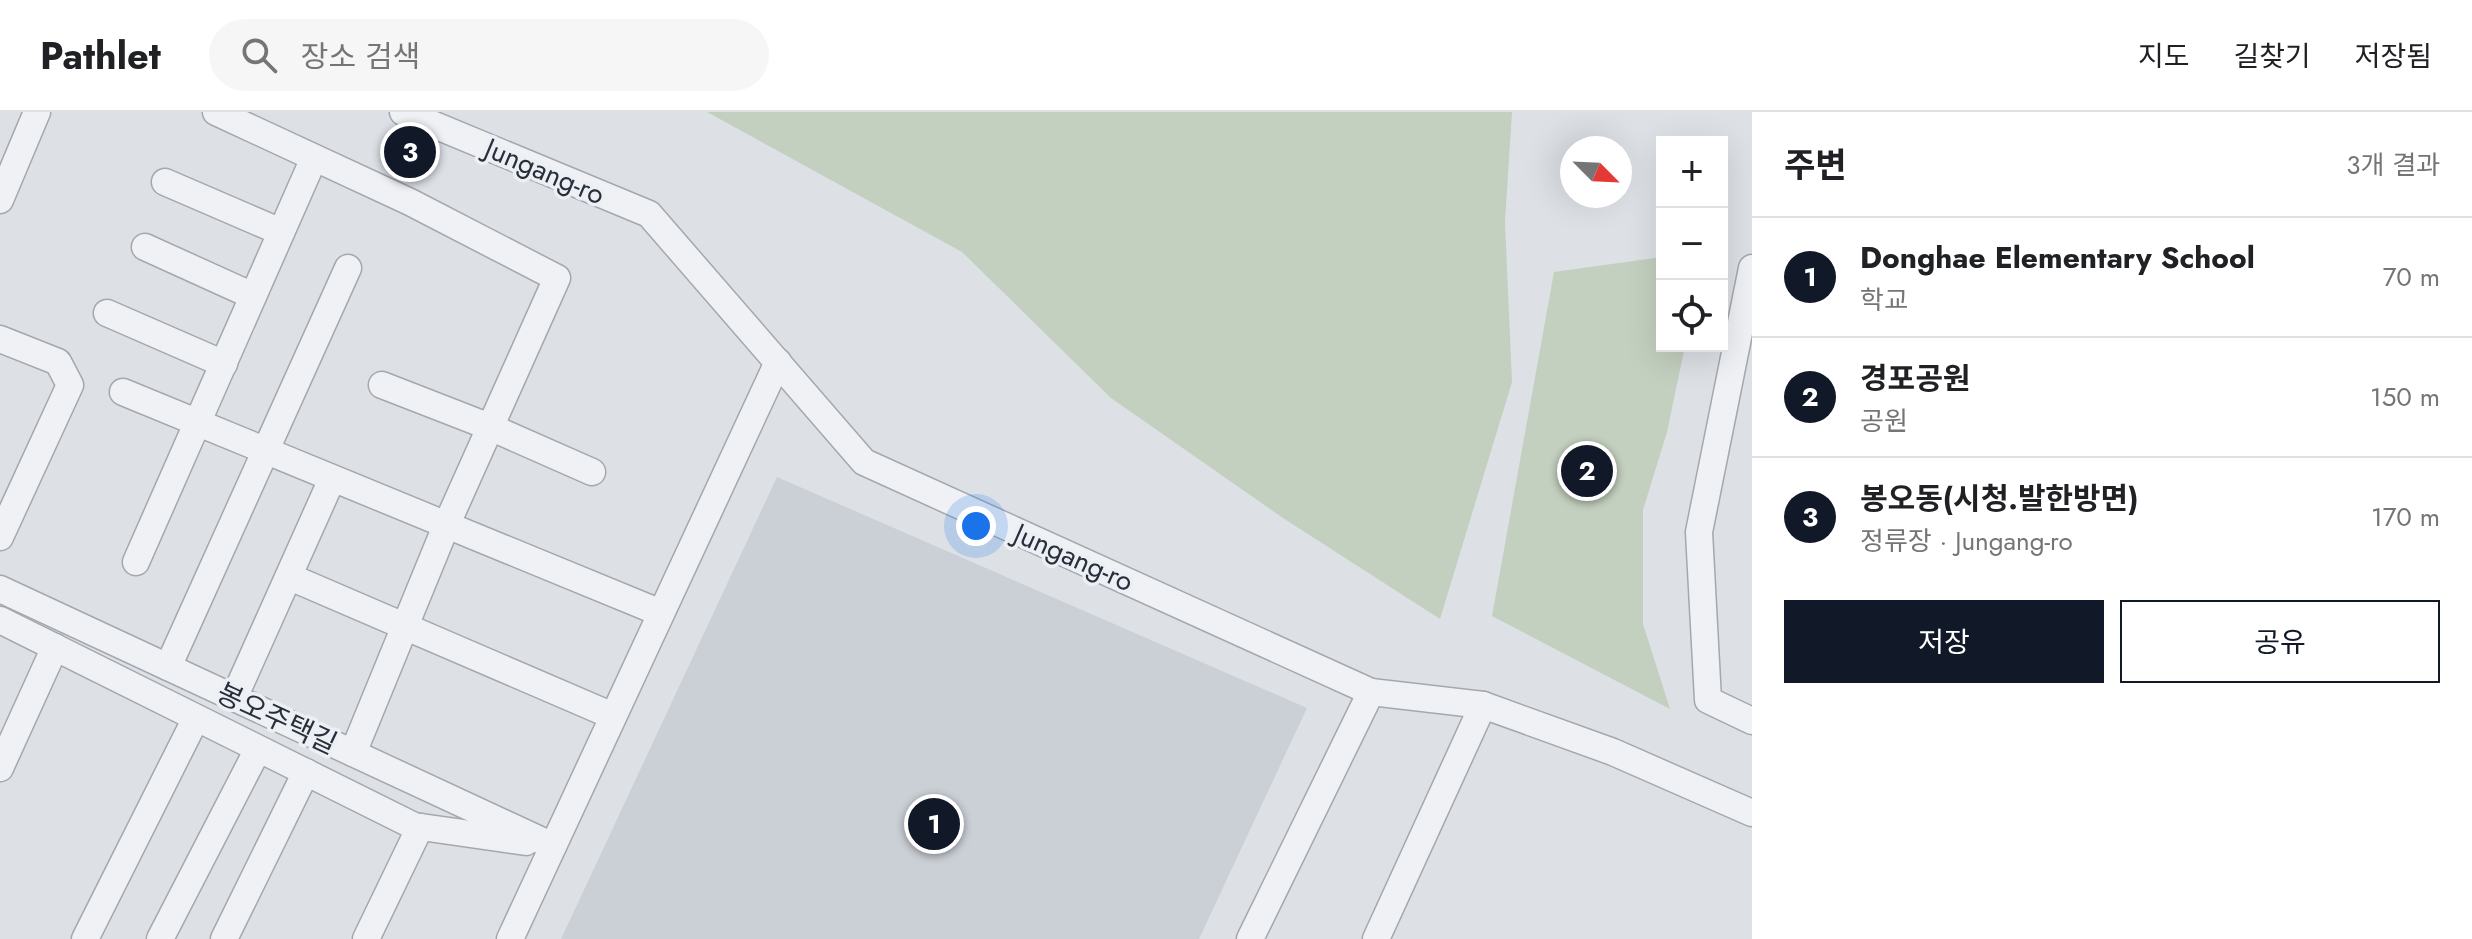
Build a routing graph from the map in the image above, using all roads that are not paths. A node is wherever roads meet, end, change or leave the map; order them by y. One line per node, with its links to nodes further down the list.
1 (37, 112): 6 (street)
2 (216, 112): 4 (street)
3 (403, 112): 14 (street, Jungang-ro)
4 (314, 158): 7 (street); 19 (street)
5 (165, 182): 7 (street)
6 (0, 200)
7 (281, 232): 11 (street)
8 (145, 247): 11 (street)
9 (348, 268): 20 (street)
10 (1752, 268): 38 (street)
11 (253, 296): 15 (street)
12 (107, 313): 15 (street)
13 (0, 339): 24 (street)
14 (778, 362): 28 (street); 33 (street, Jungang-ro)
15 (224, 364): 18 (street)
16 (382, 385): 19 (street)
17 (123, 392): 18 (street)
18 (198, 423): 20 (street); 25 (street)
19 (490, 427): 21 (street); 23 (street)
20 (267, 452): 22 (street); 32 (street)
21 (592, 472)
22 (332, 479): 23 (street); 26 (street)
23 (446, 526): 28 (street); 30 (street)
24 (0, 537)
25 (136, 562)
26 (290, 577): 30 (street); 34 (street)
27 (0, 589): 32 (street, 봉오주택길)
28 (661, 613): 36 (street)
29 (0, 620): 31 (street)
30 (403, 626): 36 (street); 40 (street)
31 (55, 647): 37 (street); 41 (street)
32 (168, 667): 34 (street, 봉오주택길)
33 (1371, 692): 35 (street, Jungang-ro); 51 (street)
34 (234, 698): 40 (street, 봉오주택길)
35 (1483, 705): 43 (street, Jungang-ro); 52 (street)
36 (613, 716): 45 (street)
37 (196, 718): 39 (street); 47 (street)
38 (1752, 721)
39 (258, 749): 42 (street); 48 (street)
40 (353, 753): 45 (street, 봉오주택길)
41 (0, 768)
42 (306, 772): 44 (street); 46 (street)
43 (1752, 813)
44 (420, 827): 45 (street); 49 (street)
45 (553, 846): 50 (street)
46 (232, 936)
47 (85, 939)
48 (160, 939)
49 (366, 939)
50 (510, 939)
51 (1250, 939)
52 (1376, 939)

